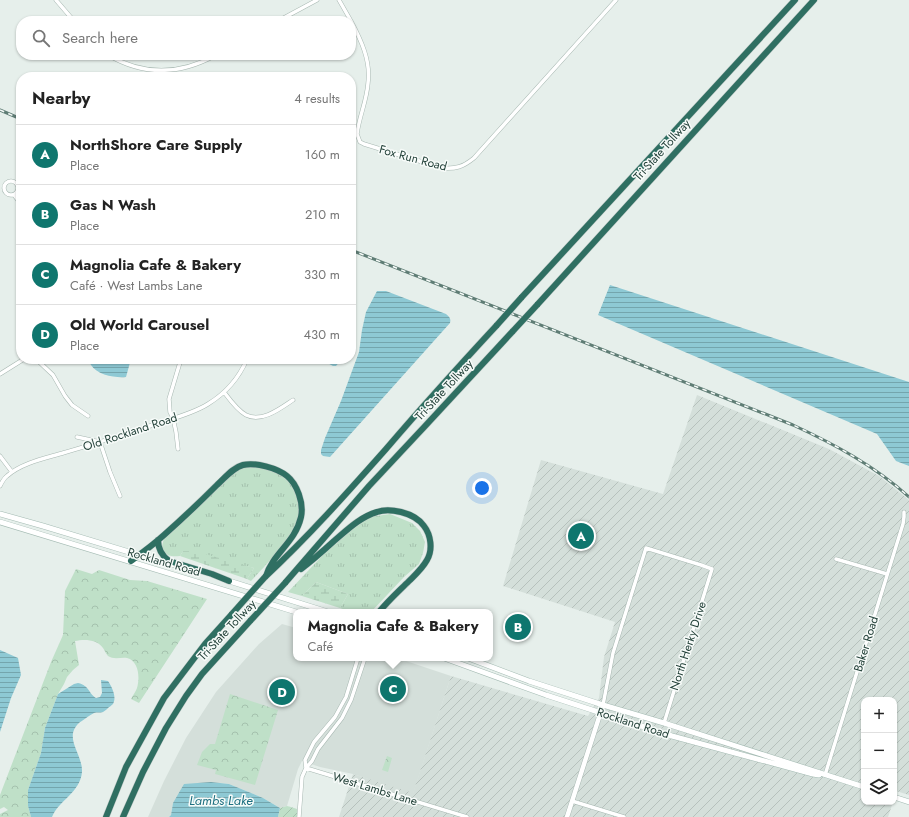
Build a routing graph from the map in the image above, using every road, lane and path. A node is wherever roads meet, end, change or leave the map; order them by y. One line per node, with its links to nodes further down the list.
1 (56, 0): 7 (street)
2 (317, 0): 8 (street)
3 (339, 0): 9 (street, Fox Run Road)
4 (616, 0): 10 (street, Fox Run Road)
5 (795, 0): 42 (highway, Tri-State Tollway, bridge)
6 (814, 0): 43 (highway, Tri-State Tollway, bridge)
7 (70, 16)
8 (287, 16)
9 (348, 16)
10 (356, 30)
11 (118, 60): 12 (street)
12 (206, 60)
13 (16, 184): 14 (street)
14 (2, 186): 16 (street)
15 (16, 192): 16 (street)
16 (14, 195): 17 (street)
17 (16, 198)
18 (16, 364): 22 (street)
19 (41, 364): 25 (street)
20 (180, 364): 26 (street)
21 (245, 364): 23 (street, Old Rockland Road)
22 (0, 374)
23 (224, 392): 24 (street); 26 (street, Old Rockland Road)
24 (293, 400)
25 (88, 416)
26 (173, 418): 28 (street, Old Rockland Road); 29 (street)
27 (77, 437): 28 (street)
28 (100, 442): 31 (street, Old Rockland Road); 33 (street)
29 (178, 449)
30 (0, 456): 31 (street)
31 (12, 472): 32 (street, Old Rockland Road)
32 (0, 486)
33 (120, 496)
34 (904, 512): 41 (street, Baker Road)
35 (0, 514): 38 (main road, Rockland Road)
36 (0, 522): 40 (main road, Rockland Road)
37 (158, 540): 38 (highway); 42 (highway); 44 (highway)
38 (139, 555): 40 (highway); 44 (main road, Rockland Road)
39 (836, 559): 41 (street)
40 (131, 562): 47 (main road, Rockland Road)
41 (887, 574): 62 (street, Baker Road)
42 (265, 577): 67 (highway, Tri-State Tollway, bridge)
43 (291, 577): 46 (highway); 68 (highway, Tri-State Tollway, bridge)
44 (229, 581): 45 (main road, Rockland Road)
45 (318, 609)
46 (381, 609)
47 (293, 611)
48 (357, 661): 52 (street)
49 (364, 661): 53 (street)
50 (452, 661): 57 (main road, Rockland Road)
51 (476, 661): 56 (main road, Rockland Road)
52 (353, 672): 53 (street); 54 (street)
53 (360, 674): 55 (street)
54 (344, 700): 55 (street); 58 (street)
55 (350, 702): 60 (street)
56 (603, 705): 57 (street); 59 (main road, Rockland Road); 59 (street, North Herky Drive)
57 (600, 713): 62 (main road, Rockland Road); 65 (street)
58 (331, 722): 60 (street); 61 (street)
59 (664, 724): 62 (main road, Rockland Road)
60 (336, 726): 61 (street)
61 (306, 768): 69 (street); 70 (street, West Lambs Lane)
62 (825, 775): 63 (main road, Rockland Road)
63 (861, 786)
64 (897, 798): 66 (main road)
65 (572, 801): 71 (street); 72 (street)
66 (909, 802)
67 (106, 817)
68 (123, 817)
69 (299, 817)
70 (467, 817)
71 (567, 817)
72 (624, 817)

